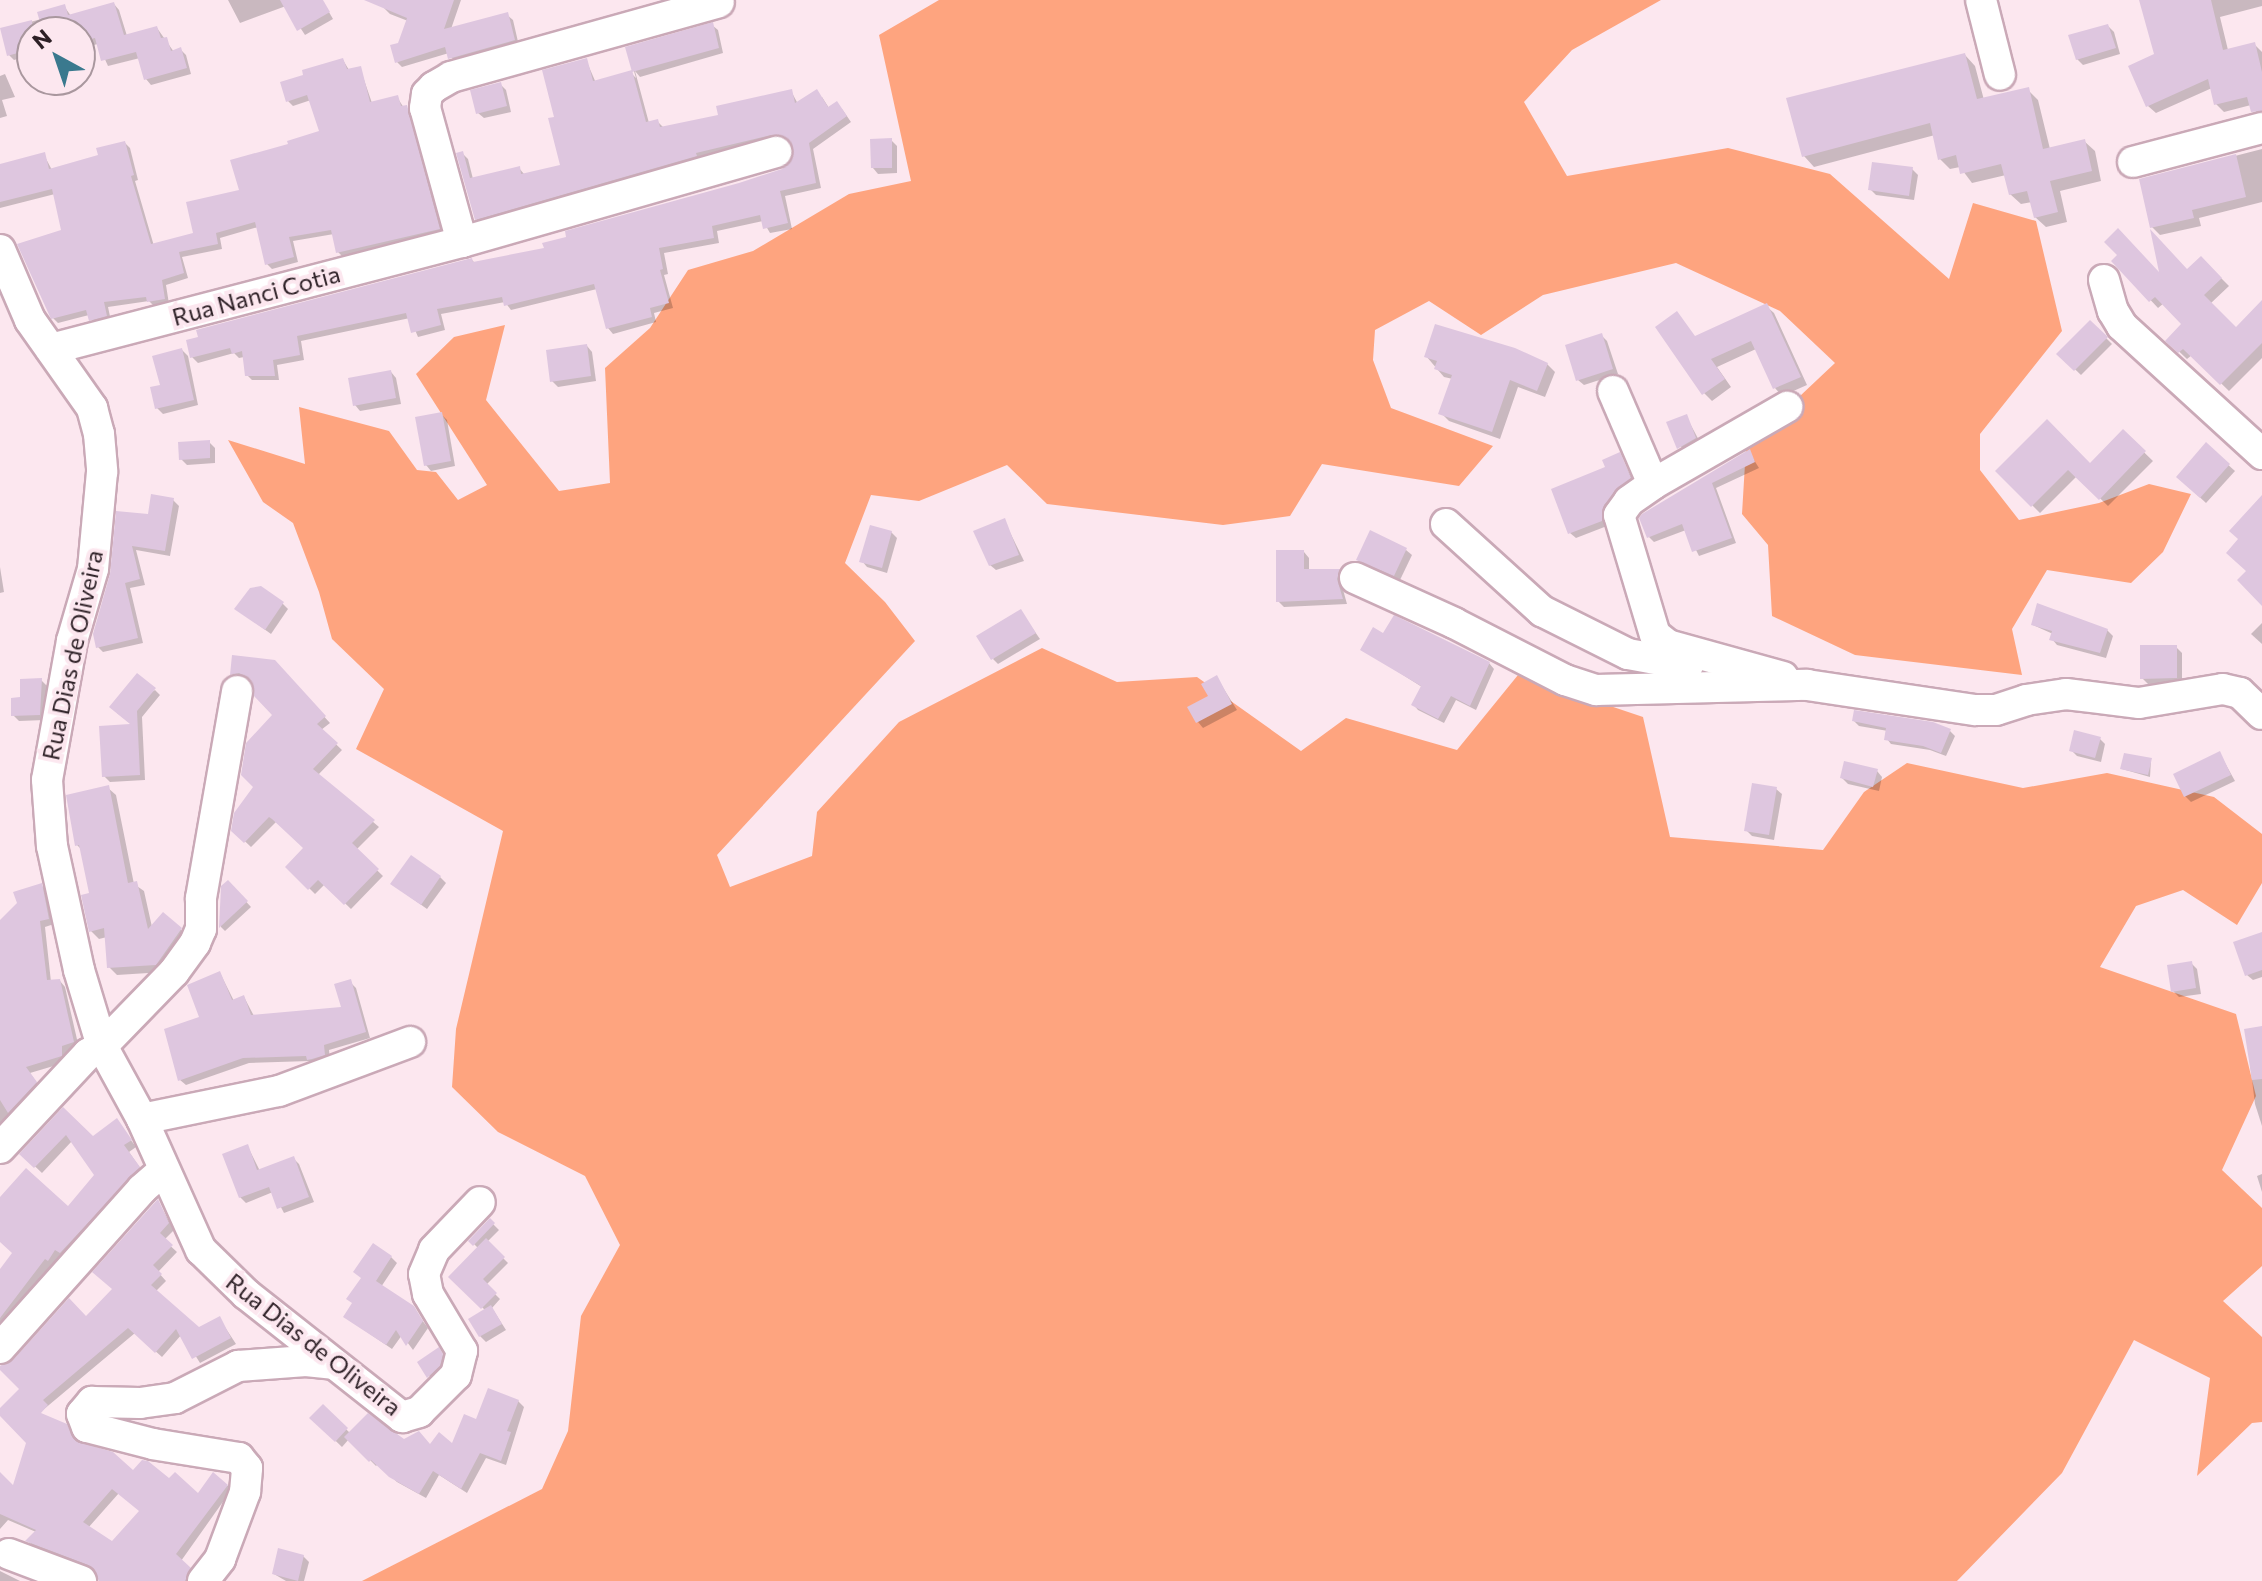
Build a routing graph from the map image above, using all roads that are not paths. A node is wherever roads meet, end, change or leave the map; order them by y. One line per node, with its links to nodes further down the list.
1 (1981, 0): 3 (street)
2 (719, 2): 7 (street)
3 (2000, 75)
4 (2262, 128): 6 (street)
5 (776, 152): 7 (street, Rua Nanci Cotia)
6 (2133, 162)
7 (462, 242): 10 (street, Rua Nanci Cotia)
8 (0, 250): 10 (street, Rua Dias de Oliveira)
9 (2104, 280): 13 (street)
10 (51, 349): 22 (street, Rua Dias de Oliveira)
11 (1613, 391): 14 (street)
12 (1787, 407): 14 (street)
13 (2262, 454)
14 (1653, 484): 17 (street)
15 (1446, 524): 17 (street)
16 (1355, 578): 18 (street)
17 (1738, 664): 18 (street)
18 (1807, 685): 20 (street)
19 (246, 702): 22 (street)
20 (2262, 714)
21 (410, 1042): 23 (street)
22 (102, 1046): 23 (street, Rua Dias de Oliveira); 24 (street)
23 (142, 1119): 25 (street, Rua Dias de Oliveira)
24 (0, 1148)
25 (164, 1170): 27 (street); 28 (street, Rua Dias de Oliveira)
26 (480, 1202): 28 (street, Rua Dias de Oliveira)
27 (0, 1348)
28 (333, 1364): 31 (street)
29 (9, 1554): 30 (street)
30 (81, 1581)
31 (203, 1581)

